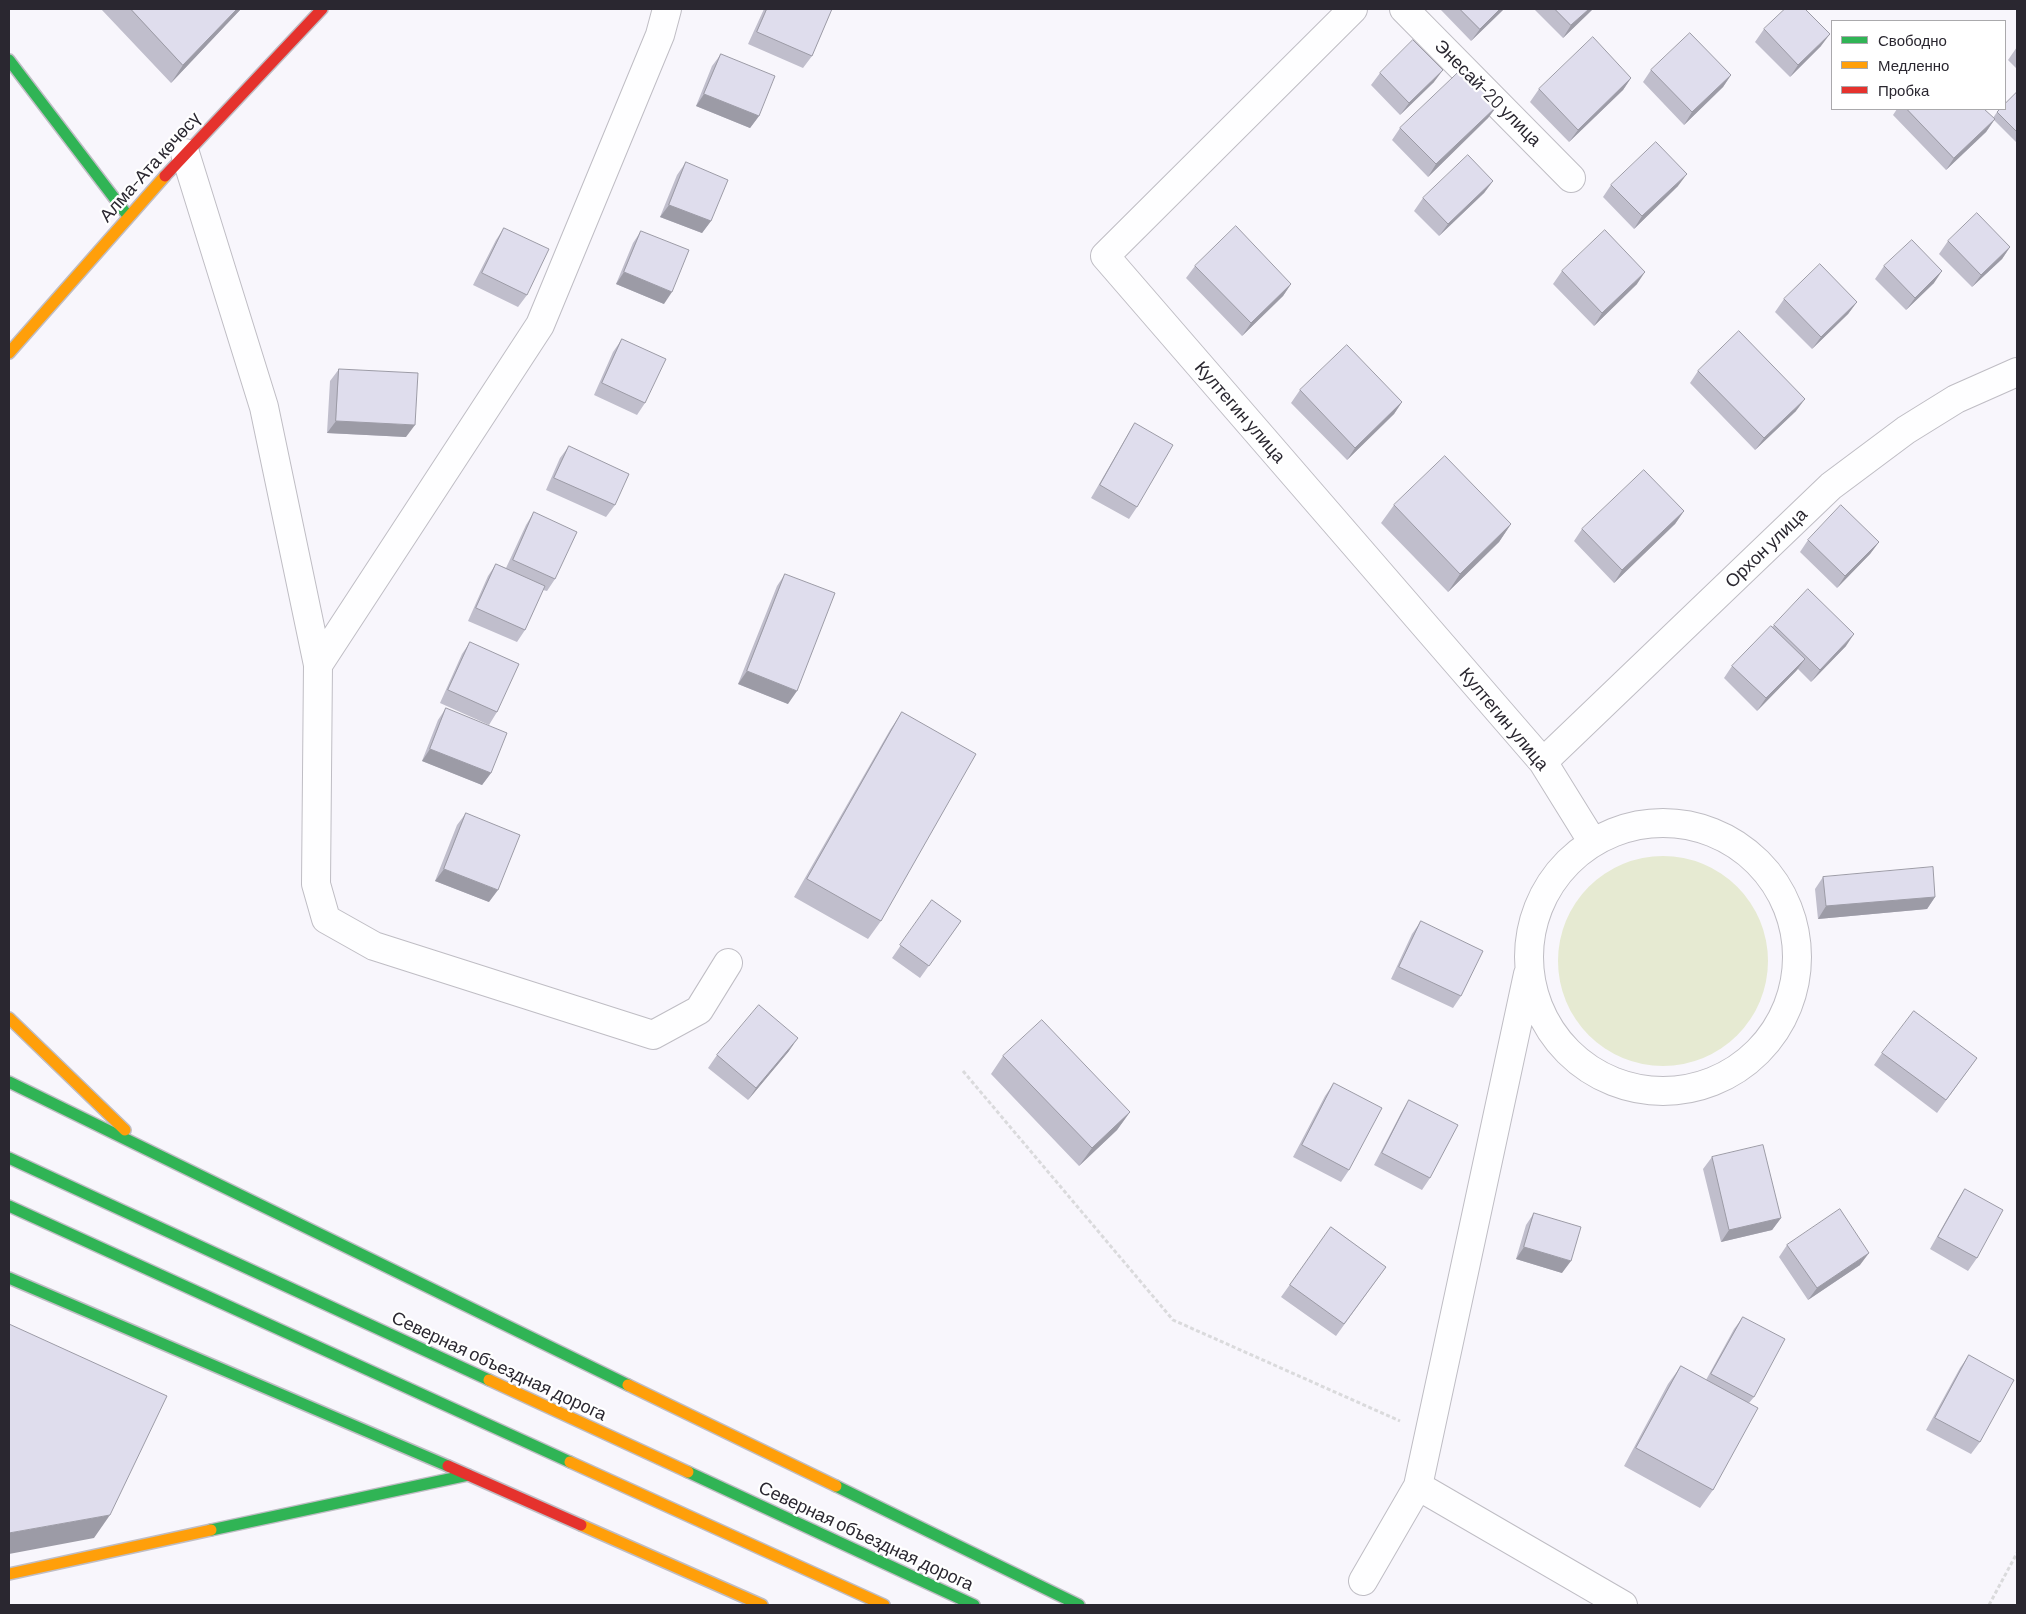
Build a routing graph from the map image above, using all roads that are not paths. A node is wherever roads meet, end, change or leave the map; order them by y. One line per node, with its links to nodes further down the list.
1 (322, 9): 6 (main road, Алма-Ата көчөсү)
2 (667, 9): 11 (street)
3 (1353, 9): 12 (street, Култегин улица)
4 (1404, 9): 7 (street, Энесай-20 улица)
5 (9, 60): 8 (main road)
6 (185, 152): 8 (main road, Алма-Ата көчөсү); 11 (street)
7 (1571, 178)
8 (128, 216): 9 (main road, Алма-Ата көчөсү)
9 (9, 353)
10 (2017, 372): 12 (street, Орхон улица)
11 (318, 665): 14 (street)
12 (1543, 762): 13 (street, Култегин улица)
13 (1592, 841): 15 (street); 15 (street)
14 (728, 963)
15 (1528, 974): 23 (street)
16 (9, 1018): 18 (main road)
17 (9, 1082): 18 (main road)
18 (144, 1148): 29 (main road)
19 (9, 1158): 28 (main road, Северная объездная дорога)
20 (9, 1206): 27 (main road)
21 (9, 1278): 22 (main road)
22 (468, 1475): 24 (main road); 26 (main road)
23 (1418, 1486): 25 (street); 30 (street)
24 (9, 1574)
25 (1363, 1581)
26 (762, 1605)
27 (884, 1605)
28 (974, 1605)
29 (1079, 1605)
30 (1623, 1605)

